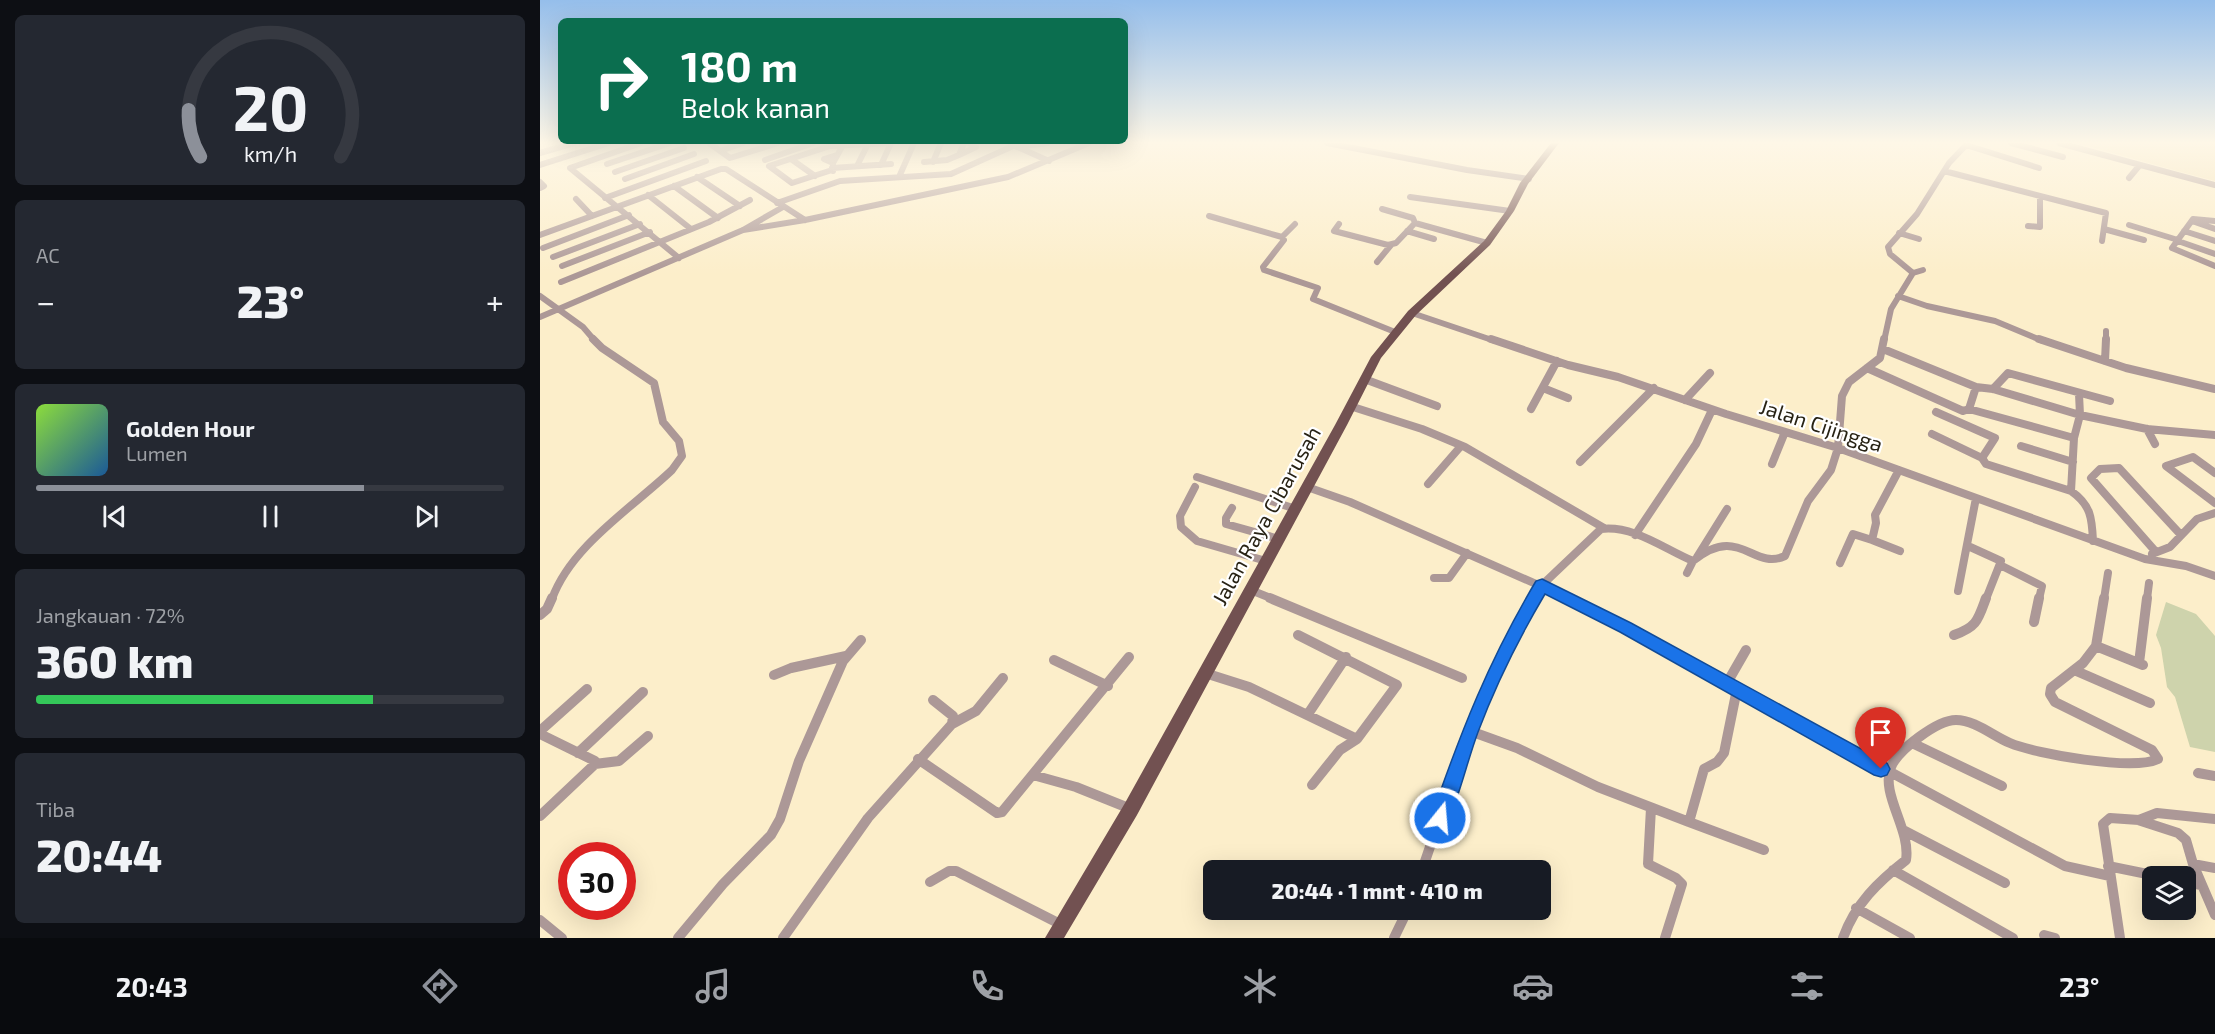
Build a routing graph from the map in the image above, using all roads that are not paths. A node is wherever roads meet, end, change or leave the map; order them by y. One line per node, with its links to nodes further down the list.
1 (592, 187): 18 (street)
2 (634, 187): 18 (street)
3 (672, 187): 15 (street)
4 (675, 187): 29 (street)
5 (711, 187): 23 (street)
6 (753, 187): 21 (street)
7 (826, 187): 21 (street)
8 (952, 187): 14 (street)
9 (966, 187): 14 (street)
10 (1523, 187): 25 (main road, Jalan Raya Cibarusah)
11 (1524, 187): 74 (main road, Jalan Raya Cibarusah)
12 (1934, 187): 46 (street)
13 (2002, 187): 17 (street)
14 (952, 190): 30 (street)
15 (648, 195): 22 (street); 40 (street)
16 (1410, 197): 25 (street)
17 (2040, 197): 38 (street); 39 (street)
18 (605, 198): 22 (street)
19 (576, 199): 27 (street)
20 (750, 200): 23 (street)
21 (780, 205): 30 (street); 42 (street)
22 (617, 206): 26 (street); 27 (street)
23 (740, 206): 29 (street)
24 (1382, 208): 33 (street)
25 (1510, 211): 56 (main road, Jalan Raya Cibarusah)
26 (629, 215): 34 (street); 58 (street)
27 (592, 216): 47 (street)
28 (1209, 216): 48 (street)
29 (718, 218): 40 (street)
30 (805, 220): 42 (street)
31 (2192, 221): 32 (street); 41 (street); 44 (street)
32 (2215, 221)
33 (1415, 223): 43 (street); 56 (street)
34 (640, 224): 45 (street); 62 (street)
35 (1295, 224): 48 (street)
36 (1339, 224): 57 (street)
37 (2129, 225): 52 (street)
38 (2028, 226)
39 (2104, 228): 51 (street); 53 (street)
40 (691, 229): 55 (street)
41 (2215, 229)
42 (743, 230): 63 (street)
43 (1407, 231): 49 (street); 57 (street)
44 (2184, 231): 52 (street); 54 (street)
45 (650, 232): 55 (street); 65 (street)
46 (1899, 233): 50 (street); 68 (street)
47 (540, 235)
48 (1282, 237): 77 (street)
49 (1434, 239)
50 (1919, 239)
51 (2144, 240)
52 (2178, 240): 59 (street); 60 (street)
53 (2102, 241)
54 (2215, 241)
55 (660, 242): 63 (street); 69 (street)
56 (1487, 243): 74 (main road, Jalan Raya Cibarusah)
57 (1391, 245): 64 (street)
58 (542, 247): 62 (street)
59 (2174, 250): 61 (street); 66 (street)
60 (2215, 254)
61 (2167, 256)
62 (553, 257): 65 (street)
63 (679, 258): 73 (street)
64 (1377, 262)
65 (562, 266): 69 (street)
66 (2215, 266)
67 (1923, 270): 68 (street)
68 (1913, 273): 72 (street)
69 (573, 277): 70 (street)
70 (561, 282)
71 (540, 296): 73 (street)
72 (1898, 296): 78 (street); 80 (street)
73 (556, 311): 75 (street); 149 (street)
74 (1413, 313): 77 (main road, Jalan Raya Cibarusah); 79 (street, Jalan Cijingga); 83 (main road, Jalan Raya Cibarusah)
75 (540, 317)
76 (2106, 331): 80 (street)
77 (1395, 332): 123 (main road, Jalan Raya Cibarusah)
78 (1883, 349): 81 (street); 84 (street)
79 (1557, 361): 85 (street); 86 (street, Jalan Cijingga)
80 (2105, 361): 88 (street)
81 (1867, 368): 96 (street); 108 (street)
82 (1710, 373): 91 (street)
83 (1367, 380): 93 (street); 94 (main road, Jalan Raya Cibarusah)
84 (1976, 387): 87 (street); 96 (street)
85 (1543, 388): 90 (street); 95 (street)
86 (1654, 388): 91 (street, Jalan Cijingga); 110 (street)
87 (1993, 389): 89 (street); 99 (street)
88 (2215, 389)
89 (2079, 394): 92 (street); 99 (street)
90 (1568, 398)
91 (1685, 400): 97 (street, Jalan Cijingga)
92 (2110, 401)
93 (1437, 406)
94 (1353, 407): 106 (street); 118 (main road, Jalan Raya Cibarusah)
95 (1532, 409)
96 (1969, 409): 104 (street)
97 (1712, 410): 101 (street, Jalan Cijingga); 127 (street)
98 (1936, 412): 109 (street)
99 (2080, 415): 100 (street); 104 (street)
100 (2147, 429): 103 (street); 105 (street)
101 (1785, 432): 108 (street, Jalan Cijingga); 112 (street)
102 (1932, 434): 109 (street)
103 (2215, 435)
104 (2074, 438): 111 (street)
105 (2155, 444)
106 (1461, 446): 116 (street); 126 (street)
107 (2021, 446): 111 (street)
108 (1838, 448): 113 (street, Jalan Cijingga); 136 (street)
109 (1982, 458): 119 (street)
110 (1580, 462)
111 (2073, 462): 119 (street)
112 (1772, 464)
113 (1899, 470): 120 (street, Jalan Cijingga); 130 (street)
114 (2215, 473): 121 (street)
115 (1197, 477): 123 (street)
116 (1428, 484)
117 (1195, 487): 138 (street)
118 (1310, 488): 135 (street); 146 (main road, Jalan Raya Cibarusah)
119 (2071, 491): 131 (street)
120 (1976, 498): 131 (street, Jalan Cijingga); 132 (street)
121 (2215, 503)
122 (1232, 508): 129 (street)
123 (1296, 509): 129 (main road, Jalan Raya Cibarusah)
124 (1727, 509): 136 (street)
125 (2215, 513): 128 (street)
126 (1604, 528): 127 (street); 147 (street)
127 (1635, 535): 136 (street)
128 (2181, 536): 134 (street); 134 (street)
129 (1279, 539): 138 (main road, Jalan Raya Cibarusah)
130 (1872, 540): 133 (street); 139 (street)
131 (2093, 541): 137 (street, Jalan Cijingga)
132 (1968, 546): 140 (street); 148 (street)
133 (1900, 551)
134 (2156, 552): 137 (street)
135 (1467, 553): 144 (street); 147 (street)
136 (1695, 559): 141 (street)
137 (2145, 559): 143 (street, Jalan Cijingga)
138 (1266, 561): 146 (main road, Jalan Raya Cibarusah)
139 (1840, 563)
140 (2000, 565): 150 (street); 151 (street)
141 (1687, 573)
142 (2108, 573): 154 (street)
143 (2215, 576)
144 (1434, 578)
145 (2149, 583): 154 (street)
146 (1255, 585): 161 (main road, Jalan Raya Cibarusah); 164 (street); 188 (main road, Jalan Raya Cibarusah)
147 (1542, 585): 166 (street); 173 (street)
148 (1958, 591)
149 (540, 615)
150 (2034, 622)
151 (1954, 634)
152 (1298, 635): 158 (street)
153 (861, 640): 156 (street)
154 (2096, 646): 160 (street)
155 (1746, 650): 166 (street)
156 (846, 656): 162 (street); 211 (street)
157 (1130, 657): 165 (street)
158 (1346, 657): 171 (street); 176 (street)
159 (1054, 660): 165 (street)
160 (2074, 670): 170 (street); 177 (street)
161 (1208, 674): 171 (street); 209 (main road, Jalan Raya Cibarusah)
162 (774, 675)
163 (1003, 678): 172 (street)
164 (1462, 678)
165 (1108, 686): 183 (street)
166 (1732, 686): 181 (street); 192 (street)
167 (587, 689): 174 (street)
168 (643, 692): 178 (street)
169 (933, 700): 172 (street)
170 (2150, 703)
171 (1308, 714): 176 (street)
172 (952, 724): 179 (street)
173 (1470, 731): 187 (street); 195 (street)
174 (541, 735): 178 (street)
175 (648, 736): 180 (street)
176 (1357, 739): 185 (street)
177 (1912, 743): 181 (street); 186 (street)
178 (578, 753): 180 (street)
179 (918, 759): 183 (street); 212 (street)
180 (595, 764): 189 (street)
181 (1889, 773): 193 (street); 199 (street)
182 (2198, 773): 184 (street)
183 (1033, 775): 188 (street)
184 (2215, 776)
185 (1312, 785)
186 (2002, 786)
187 (1651, 808): 192 (street); 215 (street)
188 (1131, 809): 209 (main road, Jalan Raya Cibarusah)
189 (540, 816)
190 (2215, 819): 191 (street)
191 (2138, 820): 196 (street); 199 (street)
192 (1689, 822): 194 (street)
193 (1903, 830): 198 (street); 202 (street)
194 (1764, 850)
195 (1425, 860)
196 (2193, 864): 197 (street); 204 (street)
197 (2215, 868)
198 (1893, 870): 205 (street); 218 (street)
199 (2109, 871): 200 (street); 219 (street)
200 (2142, 874)
201 (930, 882): 209 (street)
202 (2005, 883)
203 (2196, 884): 204 (street)
204 (2201, 885): 206 (street)
205 (1856, 908): 216 (street); 217 (street)
206 (2215, 915)
207 (540, 920): 210 (street)
208 (1403, 920): 214 (street)
209 (1060, 931): 213 (main road, Jalan Raya Cibarusah)
210 (562, 938)
211 (678, 938)
212 (783, 938)
213 (1054, 938)
214 (1394, 938)
215 (1665, 938)
216 (1843, 938)
217 (1910, 938)
218 (2013, 938)
219 (2120, 938)

